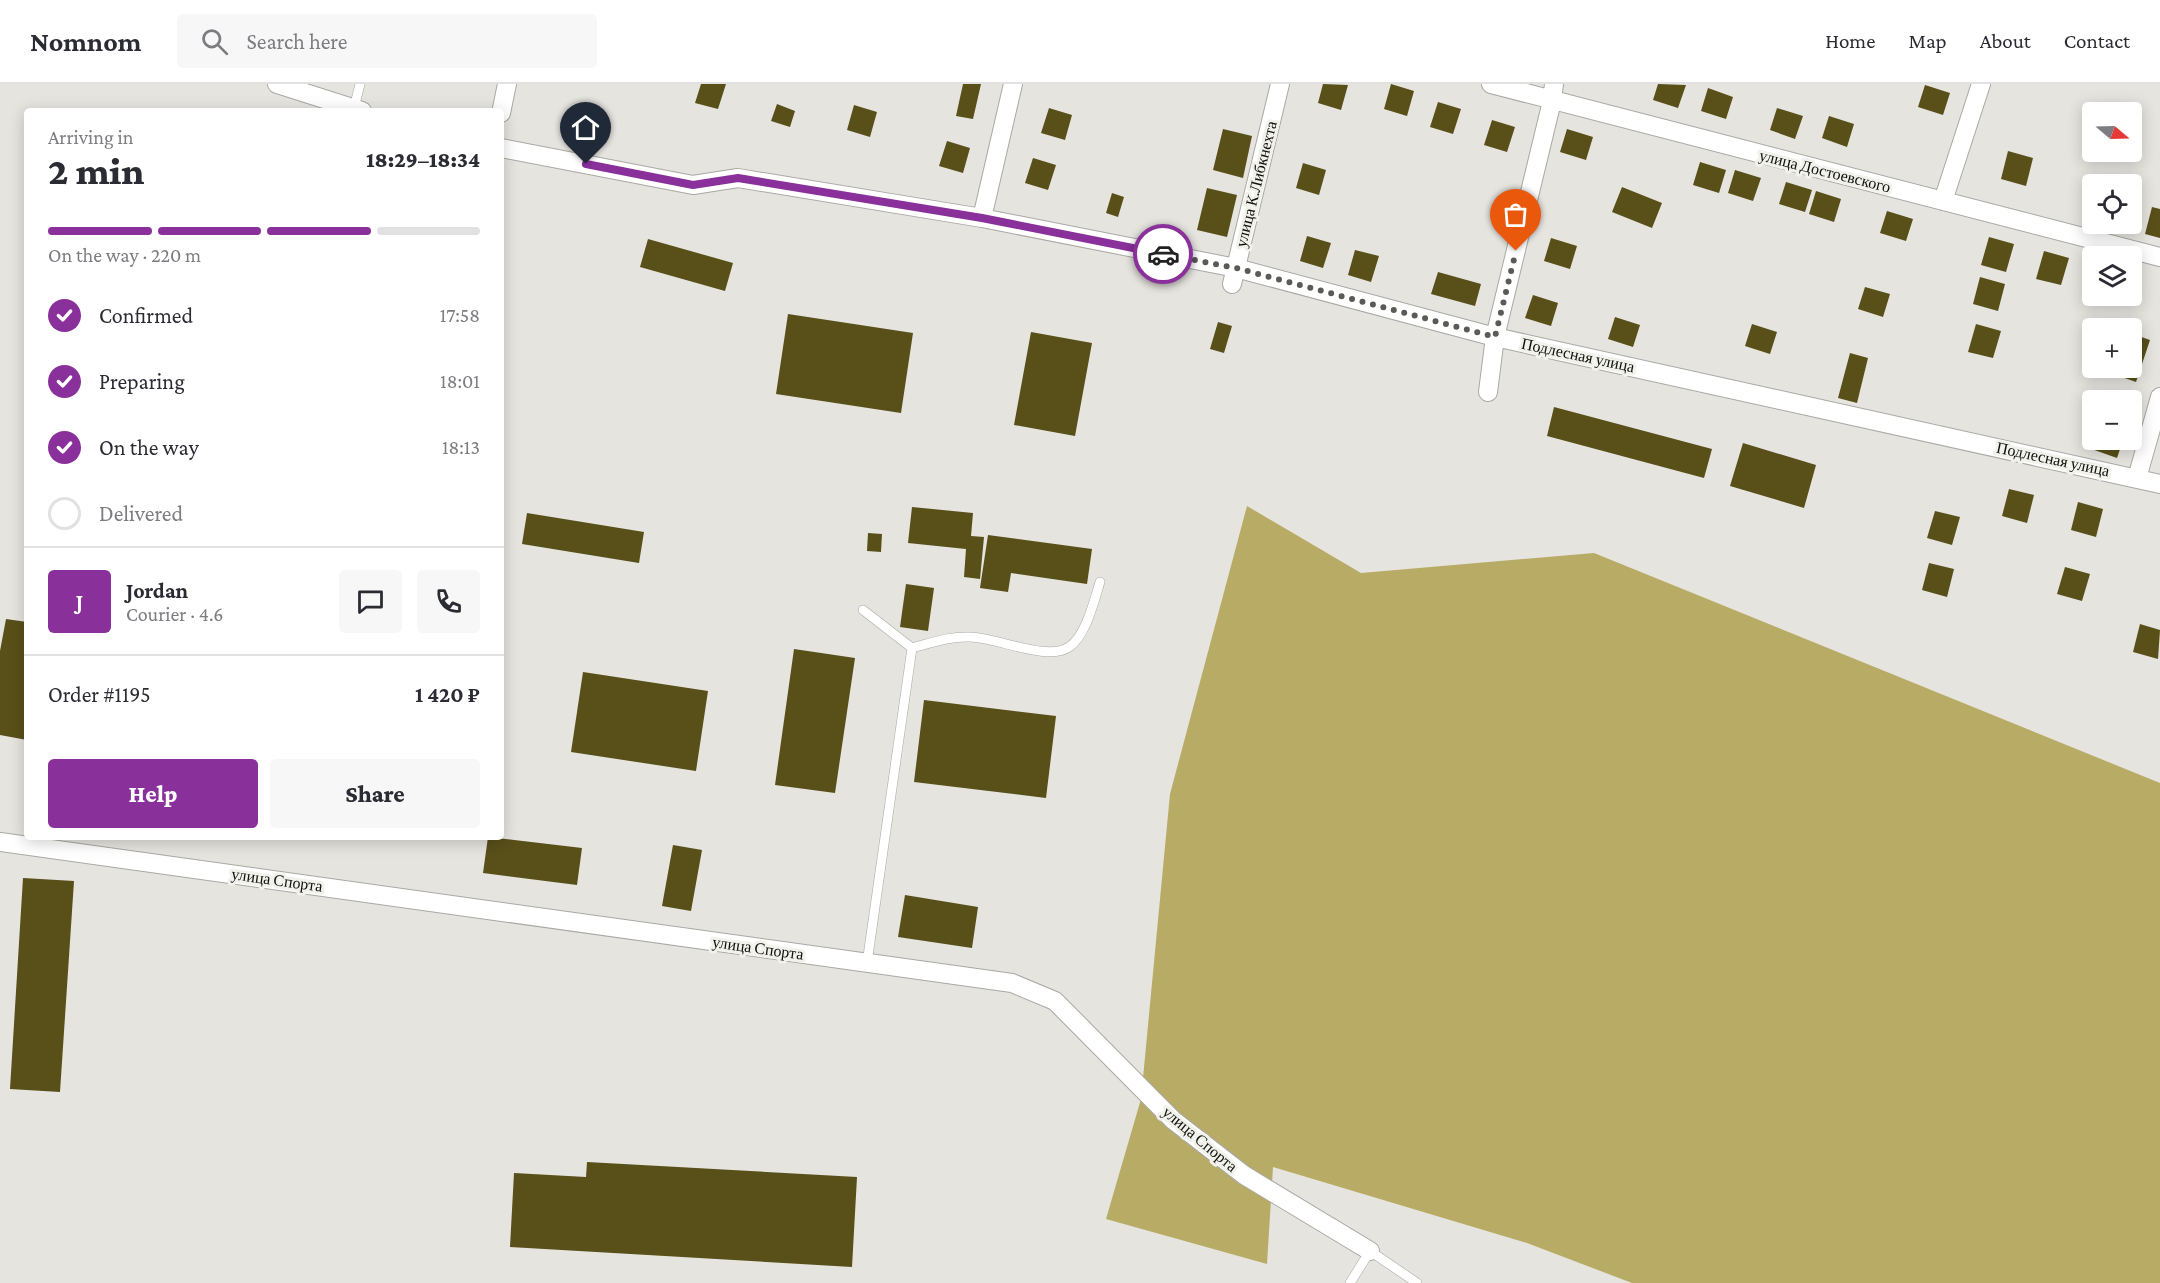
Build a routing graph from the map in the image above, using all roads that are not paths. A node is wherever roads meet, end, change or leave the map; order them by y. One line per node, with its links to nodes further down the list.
1 (277, 84): 9 (street)
2 (360, 84): 10 (lane)
3 (507, 84): 11 (street)
4 (1013, 84): 14 (street)
5 (1281, 84): 16 (street, улица К.Либкнехта)
6 (1491, 84): 8 (street, улица Достоевского)
7 (1981, 84): 13 (street)
8 (1553, 92): 13 (street, улица Достоевского); 17 (street)
9 (352, 108)
10 (358, 108)
11 (502, 108)
12 (504, 149): 14 (street, Подлесная улица)
13 (1943, 201): 15 (street, улица Достоевского)
14 (982, 218): 16 (street, Подлесная улица)
15 (2160, 257)
16 (1234, 276): 17 (street, Подлесная улица)
17 (1495, 337): 18 (street); 20 (street, Подлесная улица)
18 (1488, 392)
19 (2160, 397): 20 (street)
20 (2137, 478): 21 (street, Подлесная улица)
21 (2160, 484)
22 (1100, 582): 24 (lane)
23 (864, 610): 24 (lane)
24 (912, 648): 26 (lane)
25 (0, 842): 26 (street, улица Спорта)
26 (867, 963): 27 (street, улица Спорта)
27 (1370, 1251): 28 (lane); 29 (lane, улица Спорта)
28 (1350, 1283)
29 (1418, 1283)

